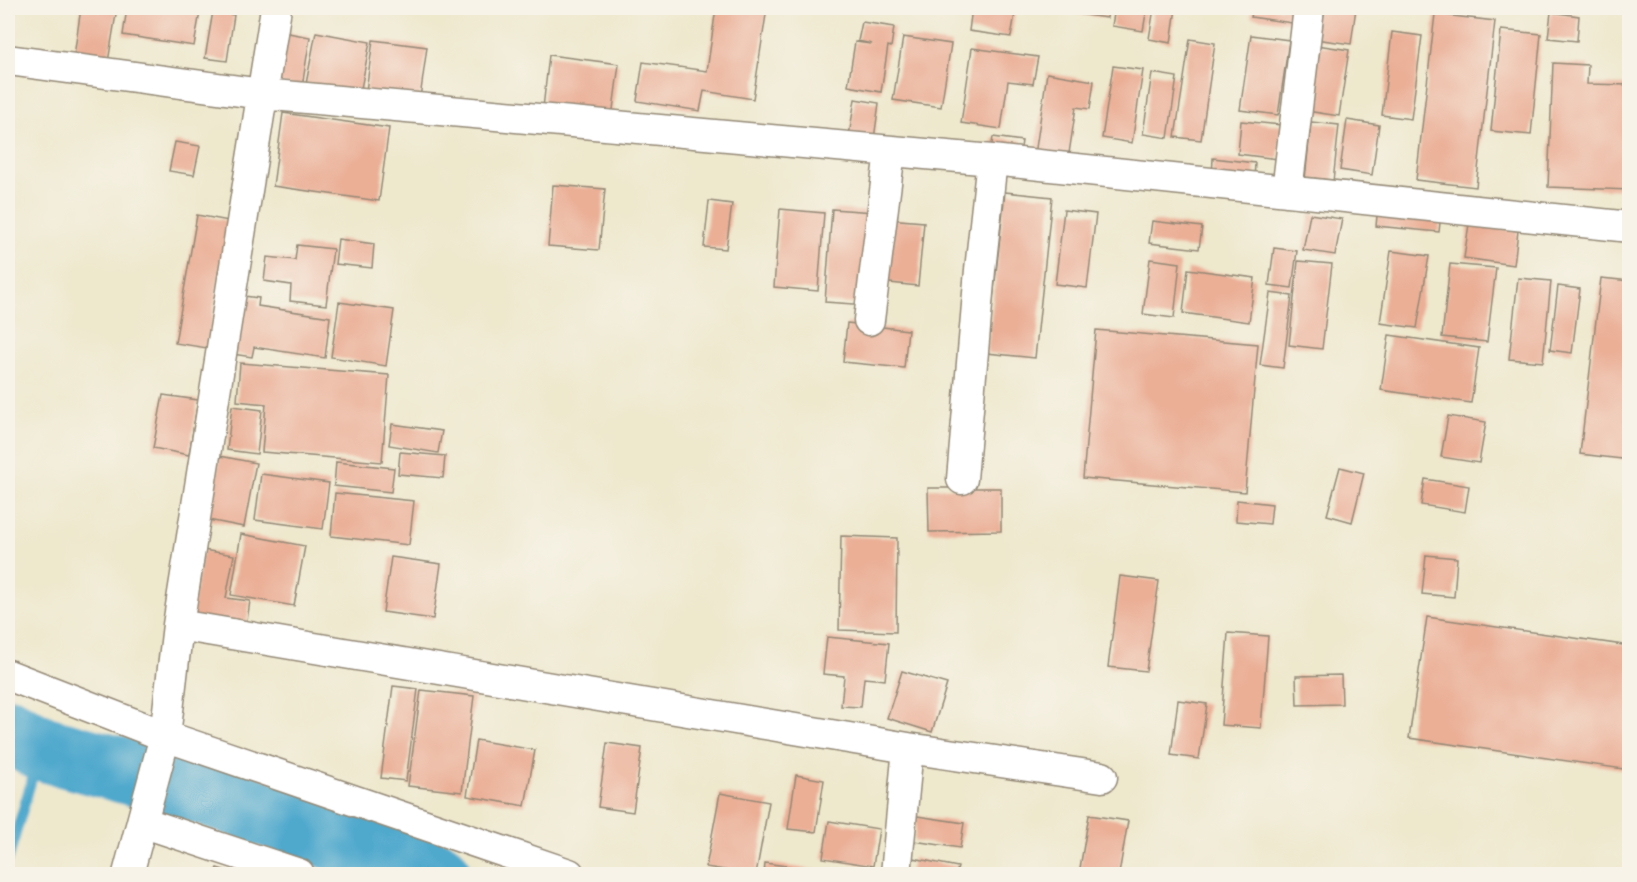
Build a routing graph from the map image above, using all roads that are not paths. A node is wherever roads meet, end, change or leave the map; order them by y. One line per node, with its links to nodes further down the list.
1 (276, 8): 4 (street)
2 (1309, 8): 7 (street)
3 (8, 60): 4 (street)
4 (262, 94): 5 (street); 11 (street)
5 (890, 151): 6 (street); 9 (street)
6 (992, 160): 7 (street); 10 (street)
7 (1287, 191): 8 (street)
8 (1629, 226)
9 (869, 320)
10 (962, 479)
11 (178, 625): 13 (street); 14 (street)
12 (8, 675): 13 (street)
13 (162, 746): 16 (street); 19 (street)
14 (908, 748): 15 (street); 20 (street)
15 (1101, 777)
16 (142, 822): 17 (street); 18 (street)
17 (128, 874)
18 (299, 874)
19 (569, 874)
20 (896, 874)

